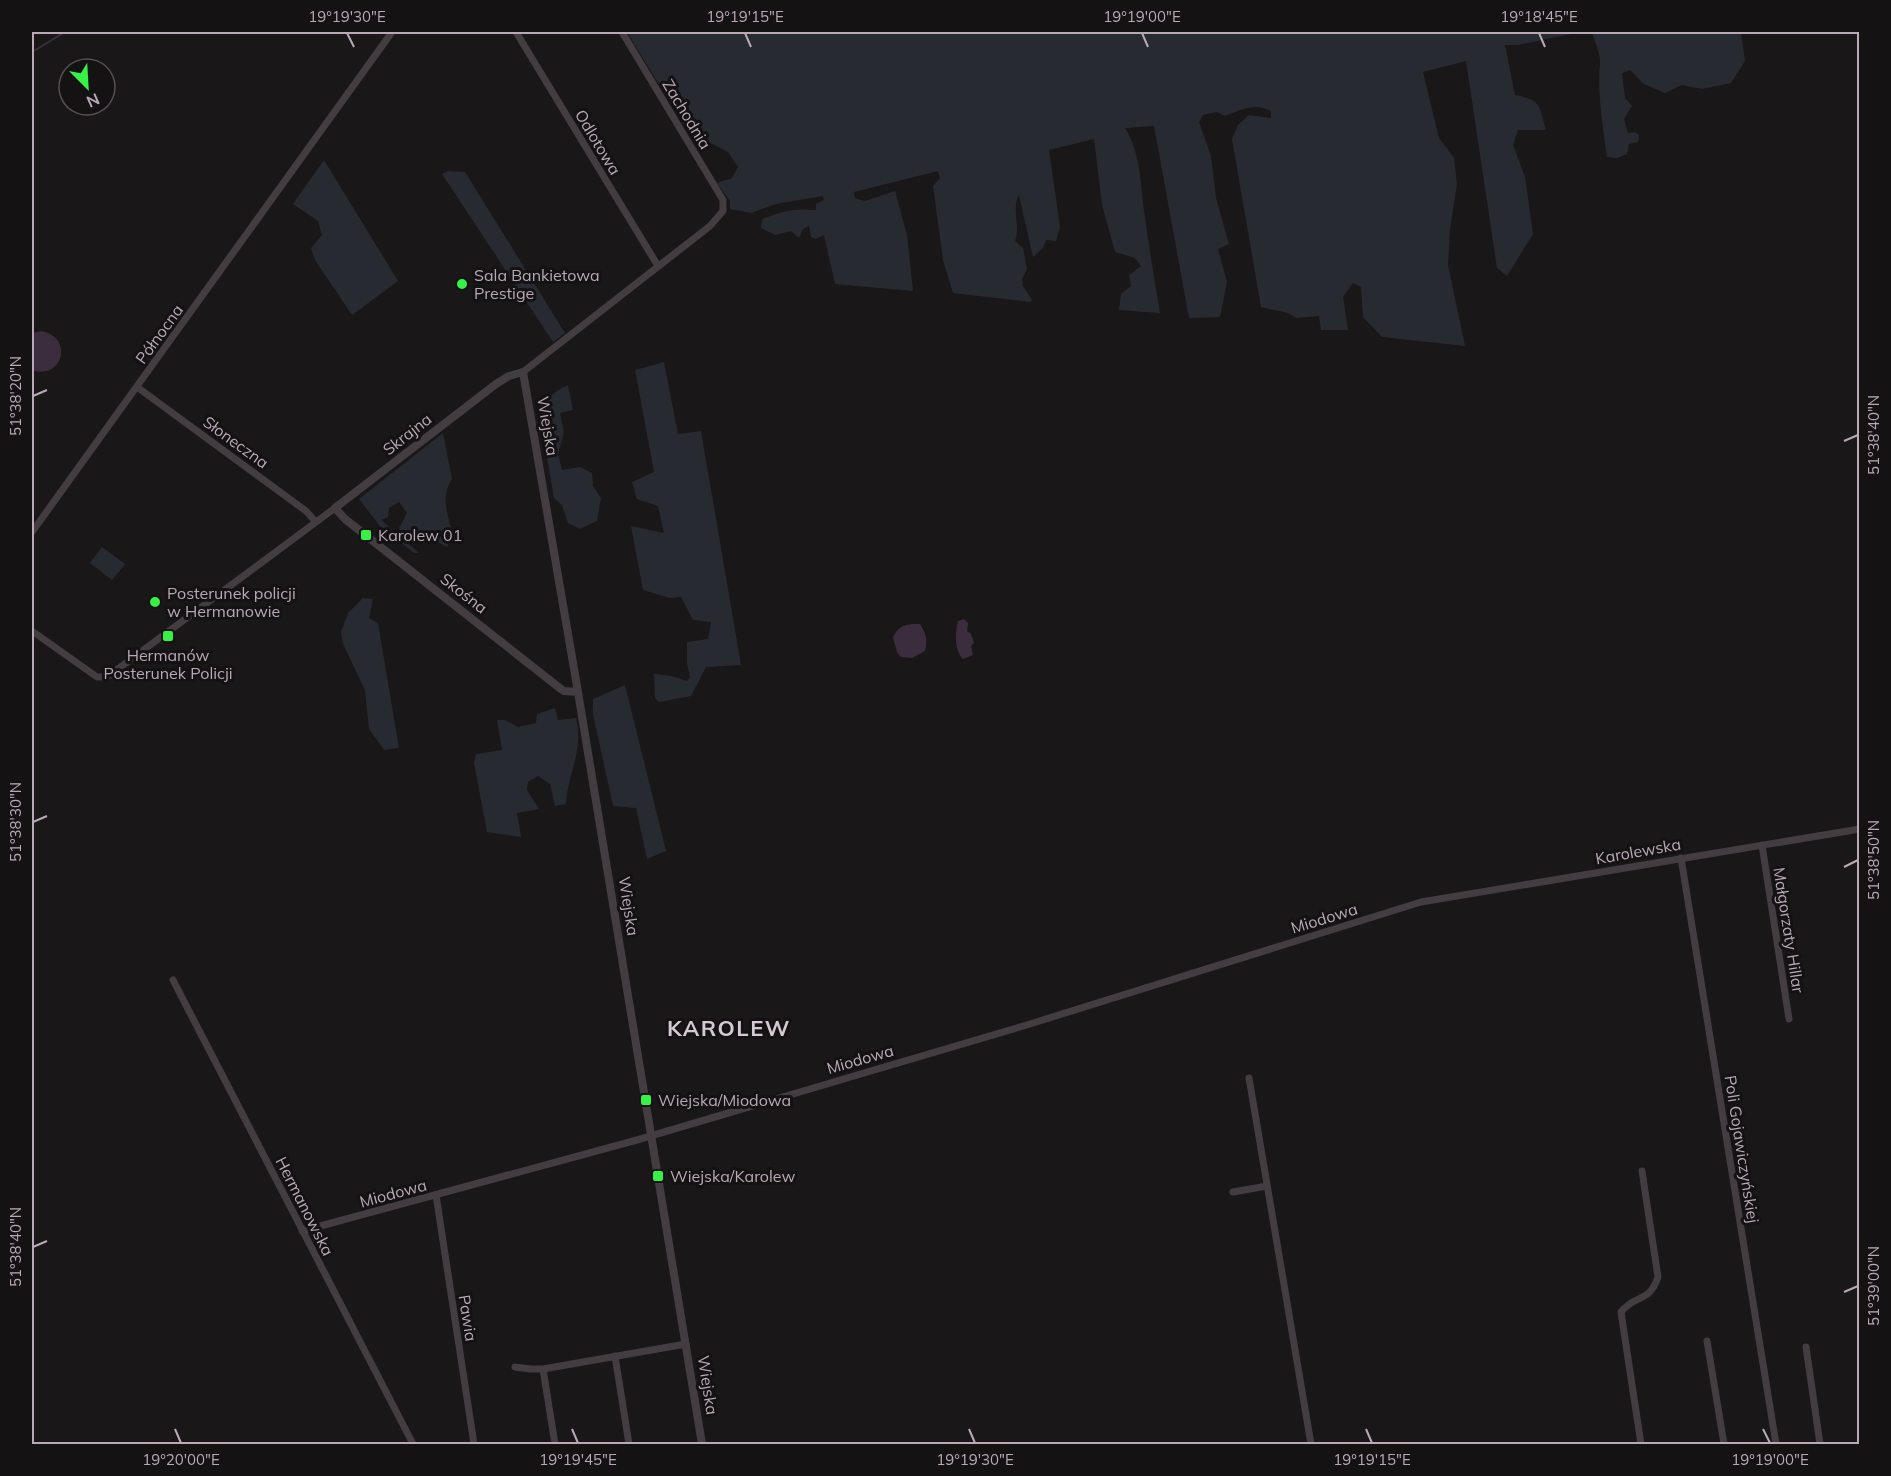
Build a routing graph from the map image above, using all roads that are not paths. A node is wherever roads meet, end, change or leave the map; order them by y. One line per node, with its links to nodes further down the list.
1 (392, 32): 7 (street, Północna)
2 (516, 32): 5 (street, Odlotowa)
3 (622, 32): 4 (street, Zachodnia)
4 (723, 211): 5 (street, Skrajna)
5 (658, 266): 6 (street, Skrajna)
6 (523, 372): 8 (street, Skrajna); 12 (street, Wiejska)
7 (137, 387): 9 (street, Słoneczna); 10 (street, Północna)
8 (335, 508): 9 (street, Skrajna); 12 (street, Skośna)
9 (316, 522): 11 (street, Skrajna)
10 (32, 532)
11 (32, 631)
12 (578, 692): 20 (street, Wiejska)
13 (1860, 829): 14 (street, Karolewska)
14 (1762, 845): 15 (street, Karolewska); 18 (street, Małgorzaty Hillar)
15 (1681, 858): 16 (street, Karolewska); 40 (street, Poli Gojawiczyńskiej)
16 (1421, 902): 20 (street, Miodowa)
17 (173, 980): 25 (street, Hermanowska)
18 (1789, 1019)
19 (1249, 1078): 22 (street)
20 (652, 1136): 24 (street, Miodowa); 27 (street, Wiejska)
21 (1642, 1171): 38 (street)
22 (1267, 1186): 23 (street); 37 (street)
23 (1233, 1192)
24 (436, 1195): 25 (street, Miodowa); 33 (street, Pawia)
25 (302, 1231): 32 (street, Hermanowska)
26 (1707, 1341): 39 (street)
27 (686, 1344): 29 (street); 36 (street, Wiejska)
28 (1806, 1347): 41 (street)
29 (615, 1356): 31 (street); 35 (street)
30 (515, 1367): 31 (street)
31 (543, 1369): 34 (street)
32 (413, 1444)
33 (474, 1444)
34 (555, 1444)
35 (628, 1444)
36 (702, 1444)
37 (1311, 1444)
38 (1641, 1444)
39 (1724, 1444)
40 (1776, 1444)
41 (1820, 1444)

